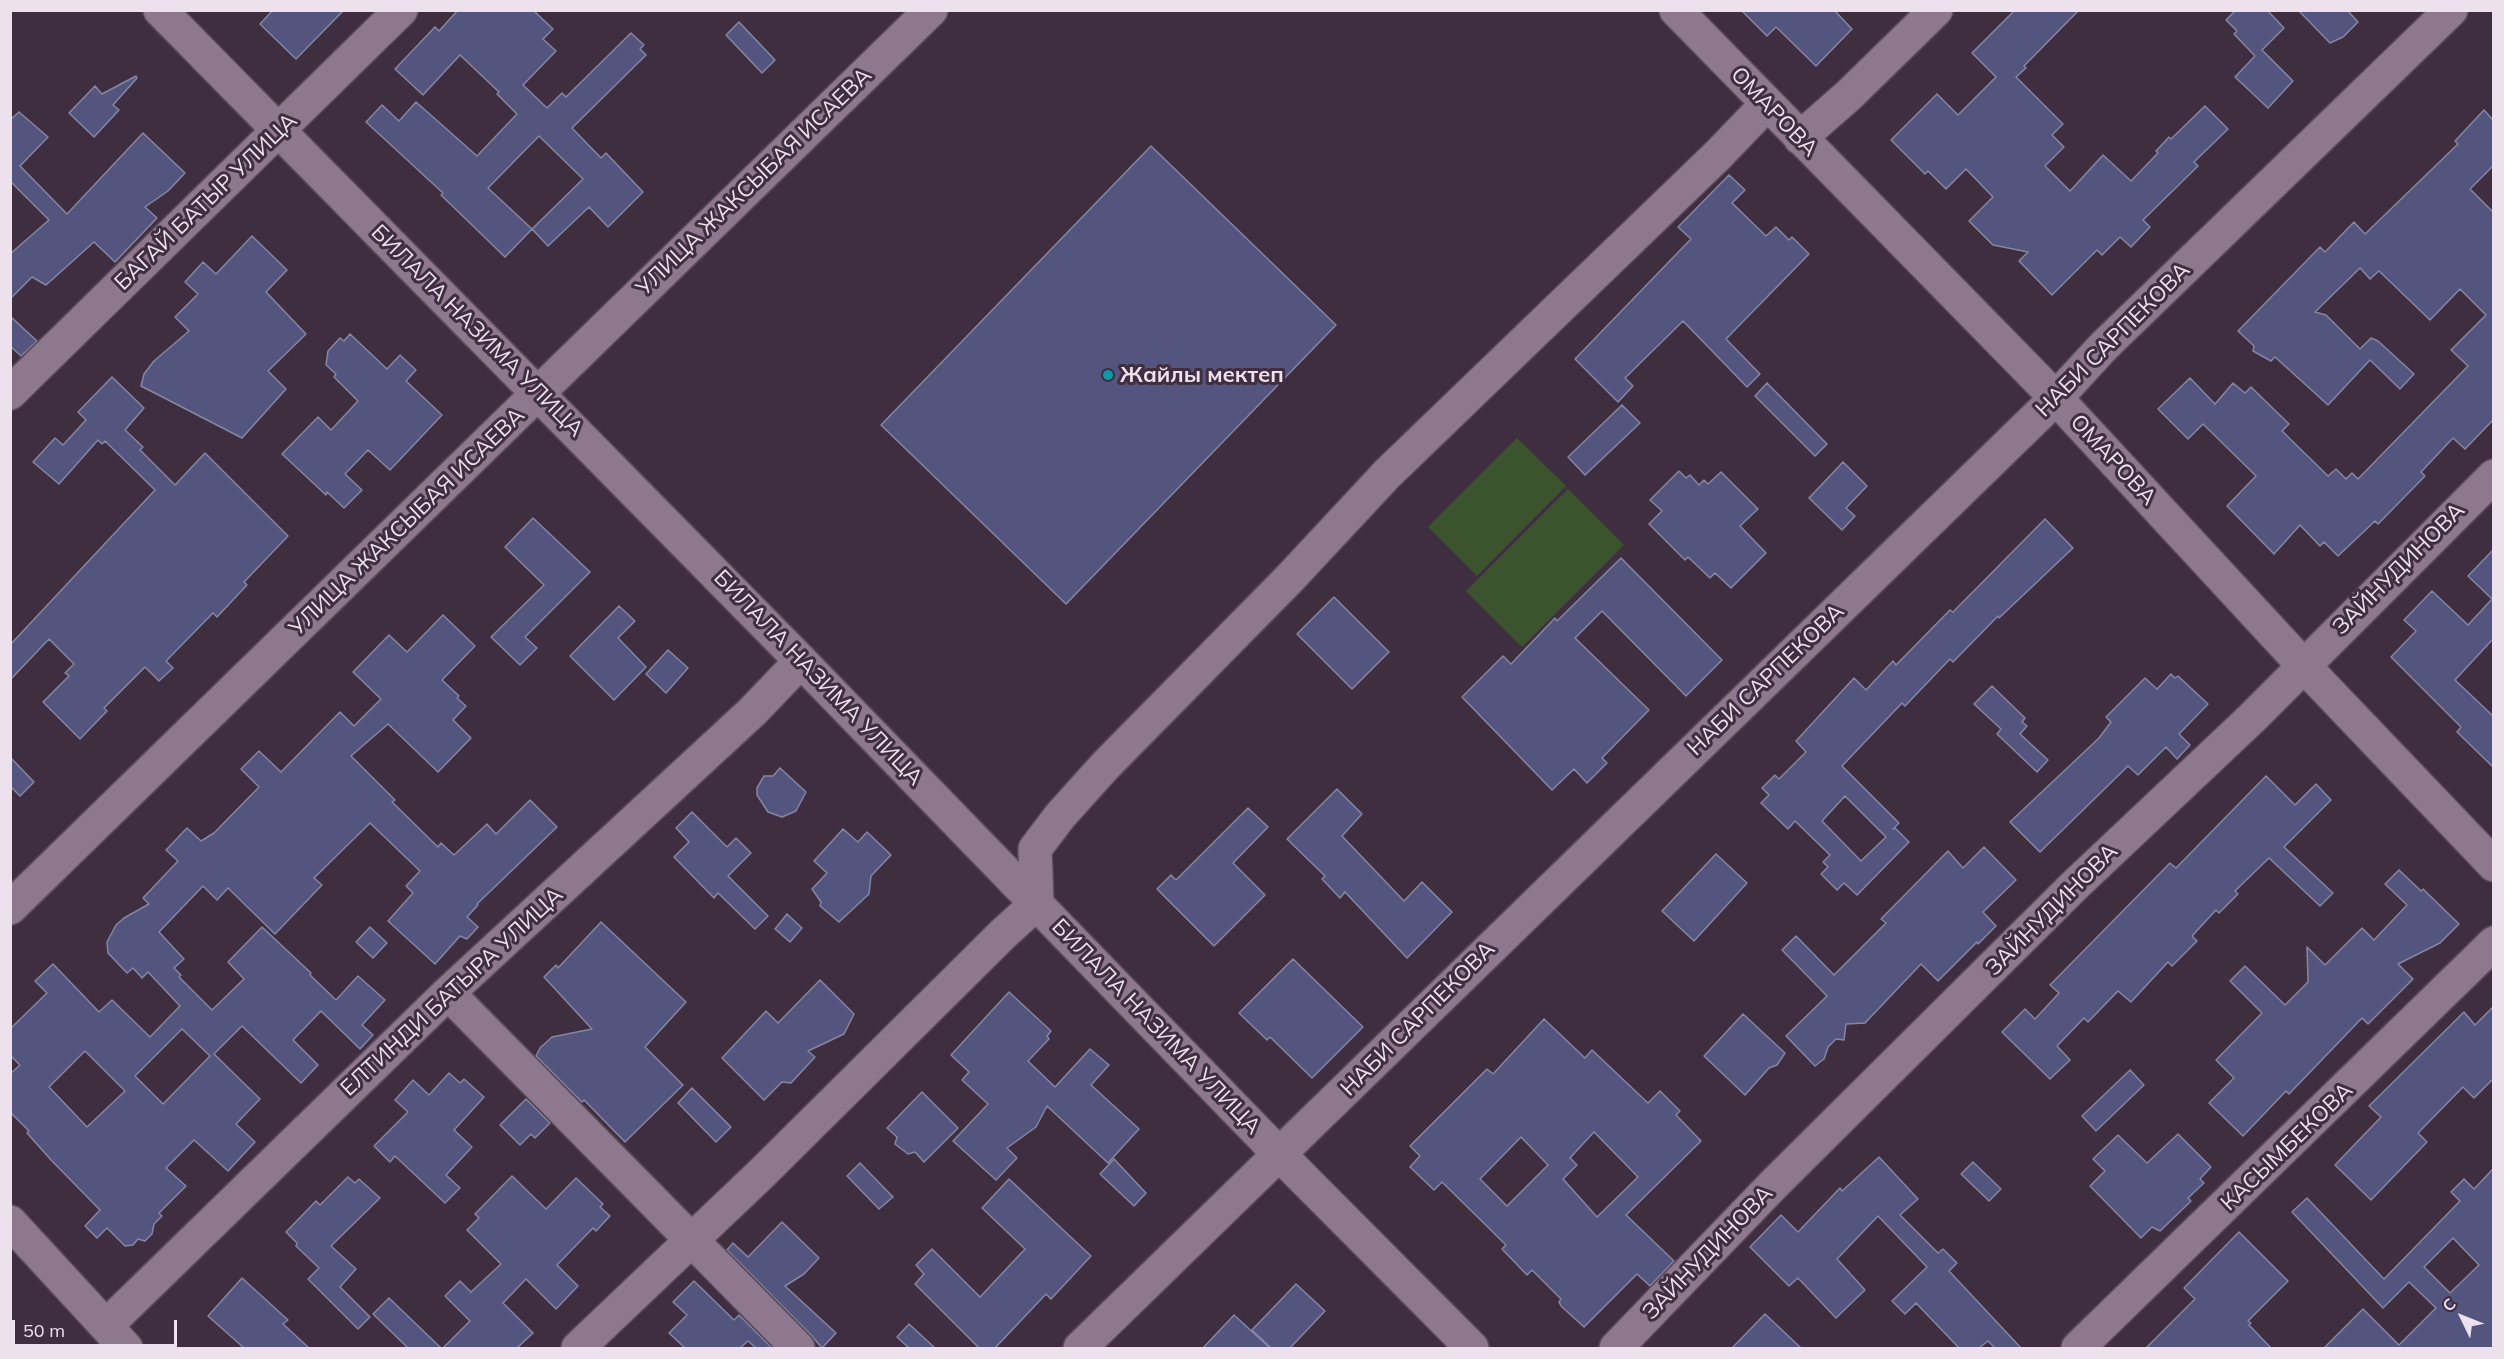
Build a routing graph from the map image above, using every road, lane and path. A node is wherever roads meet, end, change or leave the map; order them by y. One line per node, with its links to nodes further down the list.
1 (160, 10): 8 (street, БИЛАЛА НАЗИМА УЛИЦА)
2 (401, 10): 8 (street, БАГАЙ БАТЫР УЛИЦА)
3 (931, 10): 11 (street, УЛИЦА ЖАКСЫБАЯ ИСАЕВА)
4 (1676, 10): 7 (street, ОМАРОВА)
5 (1936, 10): 9 (street)
6 (2451, 10): 12 (street, НАБИ САРПЕКОВА)
7 (1767, 104): 9 (street, ОМАРОВА); 17 (street)
8 (279, 130): 10 (street, БАГАЙ БАТЫР УЛИЦА); 11 (street, БИЛАЛА НАЗИМА УЛИЦА)
9 (1800, 138): 12 (street, ОМАРОВА)
10 (10, 393)
11 (539, 394): 14 (street, БИЛАЛА НАЗИМА УЛИЦА); 18 (street, УЛИЦА ЖАКСЫБАЯ ИСАЕВА)
12 (2056, 398): 15 (street, ОМАРОВА); 21 (street, НАБИ САРПЕКОВА)
13 (2493, 476): 15 (street, ЗАЙНУДИНОВА)
14 (801, 661): 17 (street, БИЛАЛА НАЗИМА УЛИЦА); 20 (street, ЕЛТИНДИ БАТЫРА УЛИЦА)
15 (2303, 665): 16 (street, ОМАРОВА); 29 (street, ЗАЙНУДИНОВА)
16 (2493, 865)
17 (1038, 903): 21 (street, БИЛАЛА НАЗИМА УЛИЦА); 23 (street)
18 (10, 908)
19 (2493, 943): 30 (street, КАСЫМБЕКОВА)
20 (448, 993): 23 (street); 24 (street, ЕЛТИНДИ БАТЫРА УЛИЦА)
21 (1280, 1155): 27 (street, НАБИ САРПЕКОВА); 28 (street, БИЛАЛА НАЗИМА УЛИЦА)
22 (10, 1222): 24 (street)
23 (691, 1240): 25 (street); 26 (street)
24 (116, 1337)
25 (578, 1348)
26 (798, 1348)
27 (1080, 1348)
28 (1472, 1348)
29 (1616, 1348)
30 (2078, 1348)

